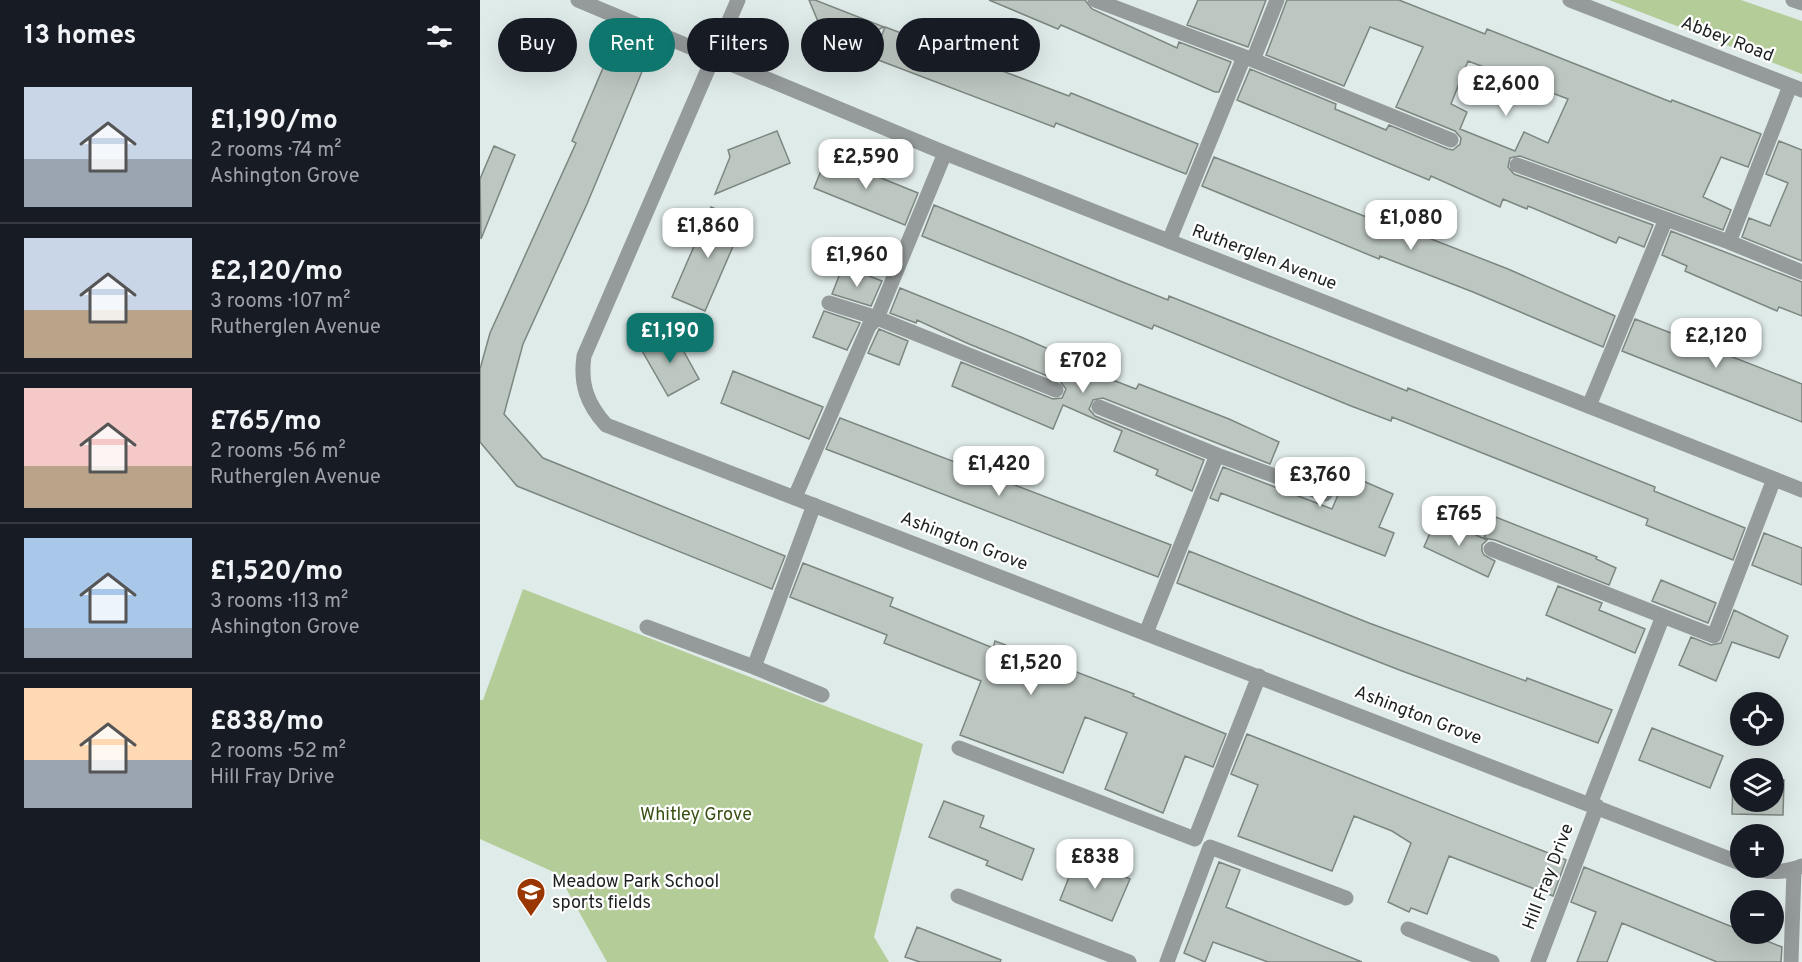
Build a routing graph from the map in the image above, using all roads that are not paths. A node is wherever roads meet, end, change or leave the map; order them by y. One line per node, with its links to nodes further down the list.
1 (578, 0): 9 (street, Rutherglen Avenue)
2 (738, 0): 8 (street, Ashington Grove)
3 (1095, 0): 10 (street)
4 (1277, 0): 10 (street)
5 (1570, 0): 13 (street, Abbey Road)
6 (1793, 0): 7 (street)
7 (1802, 3)
8 (730, 18)
9 (687, 46)
10 (1249, 59): 14 (street); 18 (street)
11 (707, 72): 30 (street, Ashington Grove)
12 (750, 72): 15 (street, Rutherglen Avenue)
13 (1796, 88): 19 (street)
14 (1451, 140)
15 (945, 153): 18 (street, Rutherglen Avenue); 22 (street)
16 (1517, 165): 17 (street)
17 (1666, 219): 19 (street); 24 (street)
18 (1169, 242): 24 (street, Rutherglen Avenue)
19 (1729, 242): 20 (street)
20 (1802, 272)
21 (829, 303): 22 (street)
22 (877, 318): 23 (street); 30 (street)
23 (1056, 390)
24 (1589, 406): 27 (street, Rutherglen Avenue)
25 (1099, 407): 26 (street)
26 (1217, 454): 29 (street); 35 (street)
27 (1774, 479): 28 (street, Rutherglen Avenue); 33 (street)
28 (1802, 490)
29 (1325, 494)
30 (795, 497): 31 (street, Ashington Grove)
31 (814, 505): 35 (street, Ashington Grove); 36 (street)
32 (1491, 549): 33 (street)
33 (1663, 616): 40 (street, Hill Fray Drive)
34 (647, 627): 36 (street)
35 (1146, 633): 37 (street, Ashington Grove)
36 (754, 667): 38 (street)
37 (1259, 676): 40 (street, Ashington Grove); 41 (street)
38 (822, 695)
39 (959, 748): 41 (street)
40 (1594, 805): 43 (street, Ashington Grove); 51 (street, Hill Fray Drive)
41 (1195, 839): 42 (street)
42 (1210, 847): 46 (street); 49 (street)
43 (1730, 859)
44 (1798, 867): 52 (street)
45 (958, 896): 48 (street)
46 (1346, 898)
47 (1408, 929): 50 (street)
48 (1129, 962)
49 (1167, 962)
50 (1492, 962)
51 (1538, 962)
52 (1791, 962)

